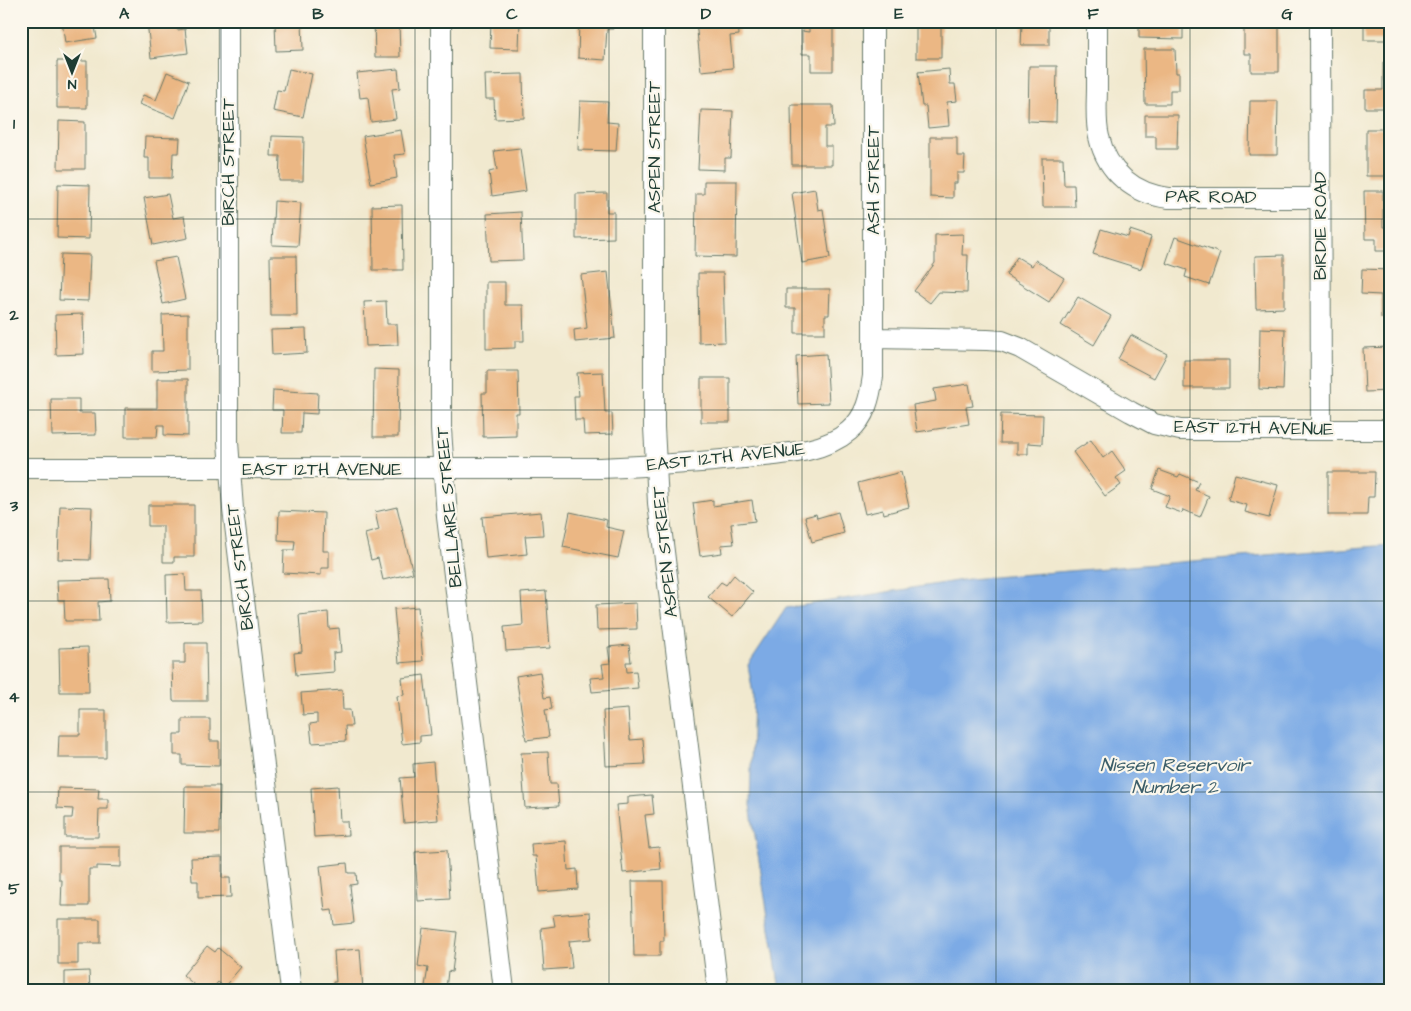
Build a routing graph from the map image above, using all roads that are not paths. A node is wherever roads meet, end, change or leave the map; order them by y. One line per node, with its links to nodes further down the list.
1 (228, 21): 13 (street, BIRCH STREET)
2 (441, 21): 14 (street, BELLAIRE STREET)
3 (654, 21): 11 (street, ASPEN STREET)
4 (873, 21): 8 (street, ASH STREET)
5 (1096, 21): 7 (street, PAR ROAD)
6 (1320, 21): 7 (street, BIRDIE ROAD)
7 (1320, 198): 9 (street, BIRDIE ROAD)
8 (873, 338): 9 (street, EAST 12TH AVENUE); 11 (street, EAST 12TH AVENUE)
9 (1321, 430): 10 (street, EAST 12TH AVENUE)
10 (1390, 430)
11 (656, 466): 14 (street, EAST 12TH AVENUE); 17 (street, ASPEN STREET)
12 (21, 468): 13 (street, EAST 12TH AVENUE)
13 (230, 468): 14 (street, EAST 12TH AVENUE); 15 (street, BIRCH STREET)
14 (444, 469): 16 (street, BELLAIRE STREET)
15 (291, 990)
16 (504, 990)
17 (718, 990)

